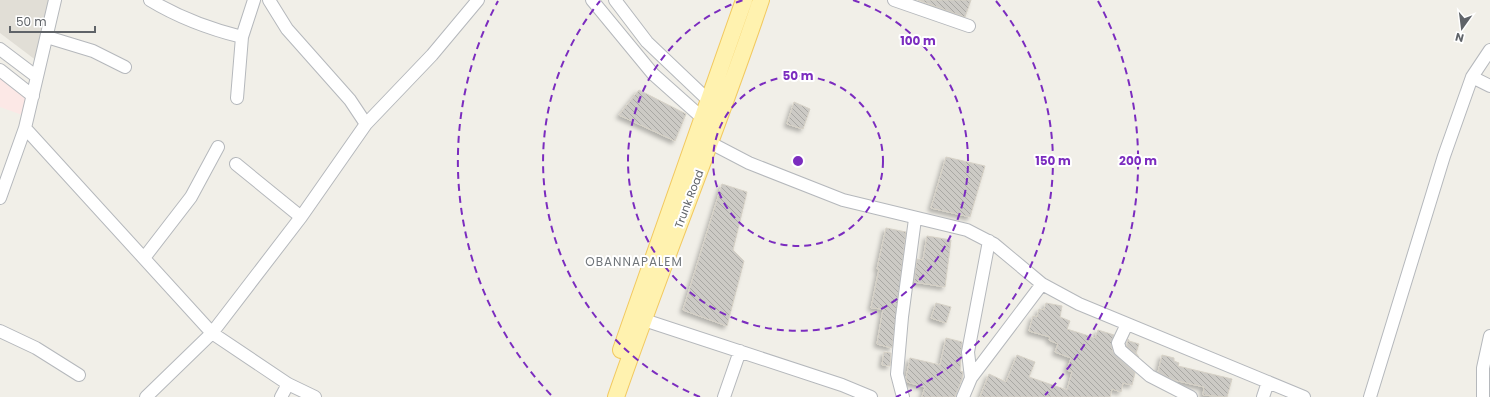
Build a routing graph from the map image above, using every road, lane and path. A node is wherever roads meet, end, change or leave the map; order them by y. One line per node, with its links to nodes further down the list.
1 (55, 0): 12 (street)
2 (150, 0): 13 (street)
3 (254, 0): 13 (street)
4 (269, 0): 26 (street)
5 (478, 0): 26 (street)
6 (592, 0): 25 (street)
7 (615, 0): 23 (street)
8 (744, 0): 23 (main road)
9 (761, 0): 24 (main road, Trunk Road)
10 (894, 0): 11 (street)
11 (969, 26)
12 (47, 37): 16 (street); 18 (street)
13 (242, 37): 22 (street)
14 (0, 49): 18 (street)
15 (1490, 50): 19 (street)
16 (125, 66)
17 (0, 70): 21 (street)
18 (37, 77): 21 (street)
19 (1472, 77): 20 (street); 59 (street)
20 (1490, 86)
21 (33, 96): 27 (street)
22 (237, 98)
23 (708, 100): 24 (street); 25 (main road)
24 (724, 107): 28 (main road, Trunk Road)
25 (702, 119): 28 (main road)
26 (366, 124): 32 (street)
27 (25, 128): 31 (street); 35 (street)
28 (708, 136): 33 (street); 37 (main road, Trunk Road)
29 (218, 147): 35 (street)
30 (236, 164): 32 (street)
31 (0, 198)
32 (301, 217): 40 (street)
33 (915, 219): 34 (street); 54 (street)
34 (988, 241): 36 (street); 44 (street)
35 (144, 258): 40 (street)
36 (1042, 284): 38 (street); 44 (street)
37 (638, 318): 42 (street); 50 (main road); 51 (main road, Trunk Road)
38 (1127, 324): 45 (street); 56 (street)
39 (0, 331): 43 (street)
40 (212, 332): 46 (street); 47 (street)
41 (1490, 336): 60 (street)
42 (740, 351): 52 (street); 53 (street)
43 (79, 375)
44 (971, 378): 55 (street)
45 (1268, 382): 57 (street); 58 (street)
46 (288, 384): 48 (street); 49 (street)
47 (146, 397)
48 (281, 397)
49 (314, 397)
50 (605, 397)
51 (616, 397)
52 (724, 397)
53 (871, 397)
54 (903, 397)
55 (963, 397)
56 (1191, 397)
57 (1263, 397)
58 (1304, 397)
59 (1370, 397)
60 (1484, 397)

